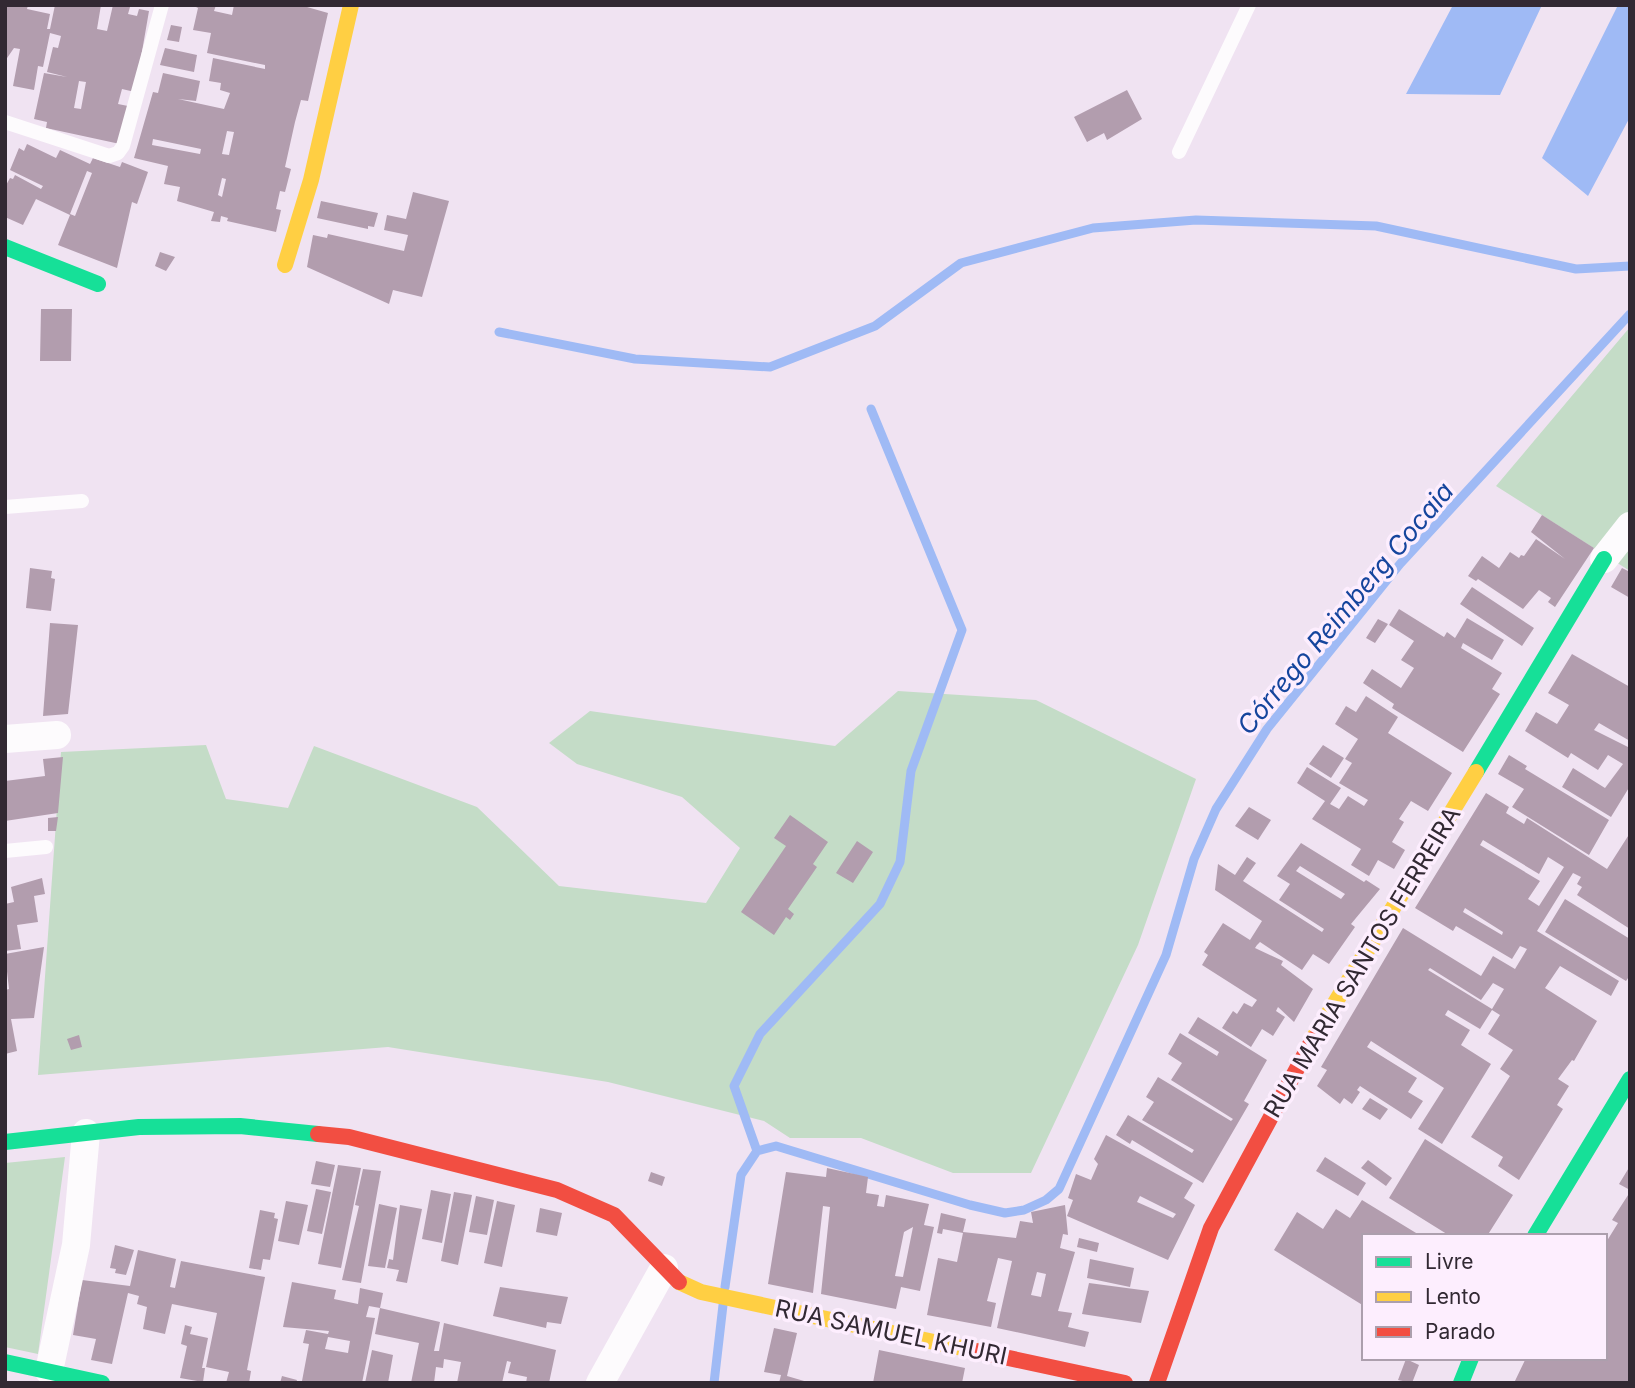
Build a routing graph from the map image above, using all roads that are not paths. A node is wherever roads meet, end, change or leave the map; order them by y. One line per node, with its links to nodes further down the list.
1 (162, 5): 4 (lane)
2 (351, 5): 7 (street)
3 (1249, 5): 5 (lane)
4 (5, 122)
5 (1179, 152)
6 (5, 247): 8 (street)
7 (285, 265)
8 (98, 284)
9 (82, 501): 10 (lane)
10 (5, 508)
11 (1630, 526): 12 (street)
12 (1604, 559): 29 (street, RUA MARIA SANTOS FERREIRA)
13 (57, 735): 14 (street)
14 (5, 739)
15 (46, 847): 16 (lane)
16 (5, 850)
17 (1630, 1079): 20 (street)
18 (86, 1133): 19 (street, RUA SAMUEL KHURI); 21 (street, RUA SAMUEL KHURI); 25 (street)
19 (5, 1142)
20 (1536, 1234)
21 (664, 1268): 24 (street, RUA SAMUEL KHURI); 27 (street)
22 (1470, 1360): 30 (street)
23 (5, 1362): 25 (street)
24 (1010, 1370): 28 (street, RUA SAMUEL KHURI)
25 (49, 1371): 26 (street)
26 (102, 1383)
27 (600, 1383)
28 (1125, 1383)
29 (1157, 1383)
30 (1461, 1383)

